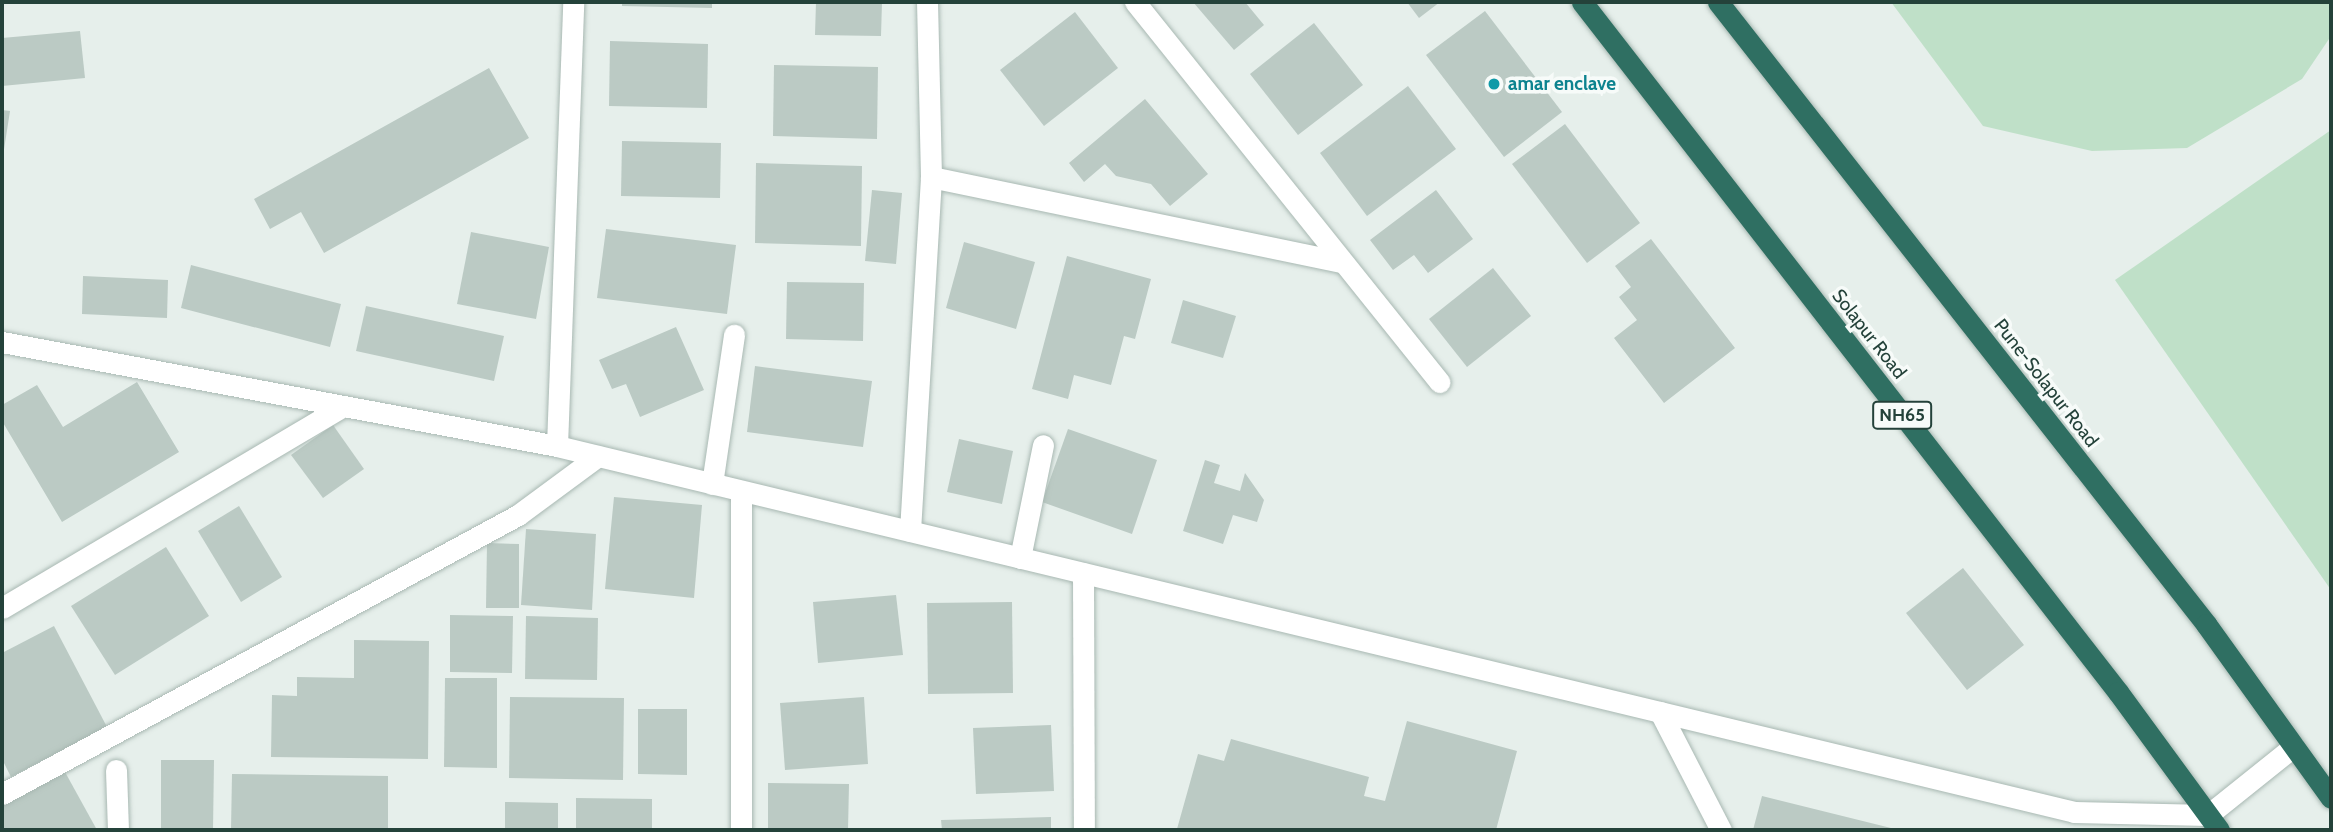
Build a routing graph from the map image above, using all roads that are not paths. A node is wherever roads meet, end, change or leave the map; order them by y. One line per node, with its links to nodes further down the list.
1 (573, 2): 13 (street)
2 (927, 2): 6 (street)
3 (1135, 2): 7 (street)
4 (1582, 2): 26 (highway, Solapur Road / NH65)
5 (1718, 2): 22 (highway, Pune-Solapur Road)
6 (930, 177): 7 (street); 17 (street)
7 (1340, 262): 10 (street)
8 (734, 335): 15 (street)
9 (2, 342): 11 (street)
10 (1438, 382)
11 (343, 406): 13 (street); 20 (street)
12 (1043, 445): 18 (street)
13 (557, 446): 14 (street)
14 (598, 456): 15 (street); 24 (street)
15 (712, 484): 16 (street)
16 (741, 491): 17 (street); 28 (street)
17 (910, 531): 18 (street)
18 (1020, 558): 19 (street)
19 (1083, 573): 21 (street); 29 (street)
20 (2, 608)
21 (1660, 712): 26 (street); 30 (street)
22 (2294, 746): 25 (highway, Pune-Solapur Road); 26 (street)
23 (116, 770): 27 (street)
24 (2, 794)
25 (2331, 798)
26 (2213, 822)
27 (118, 830)
28 (741, 830)
29 (1084, 830)
30 (1721, 830)

